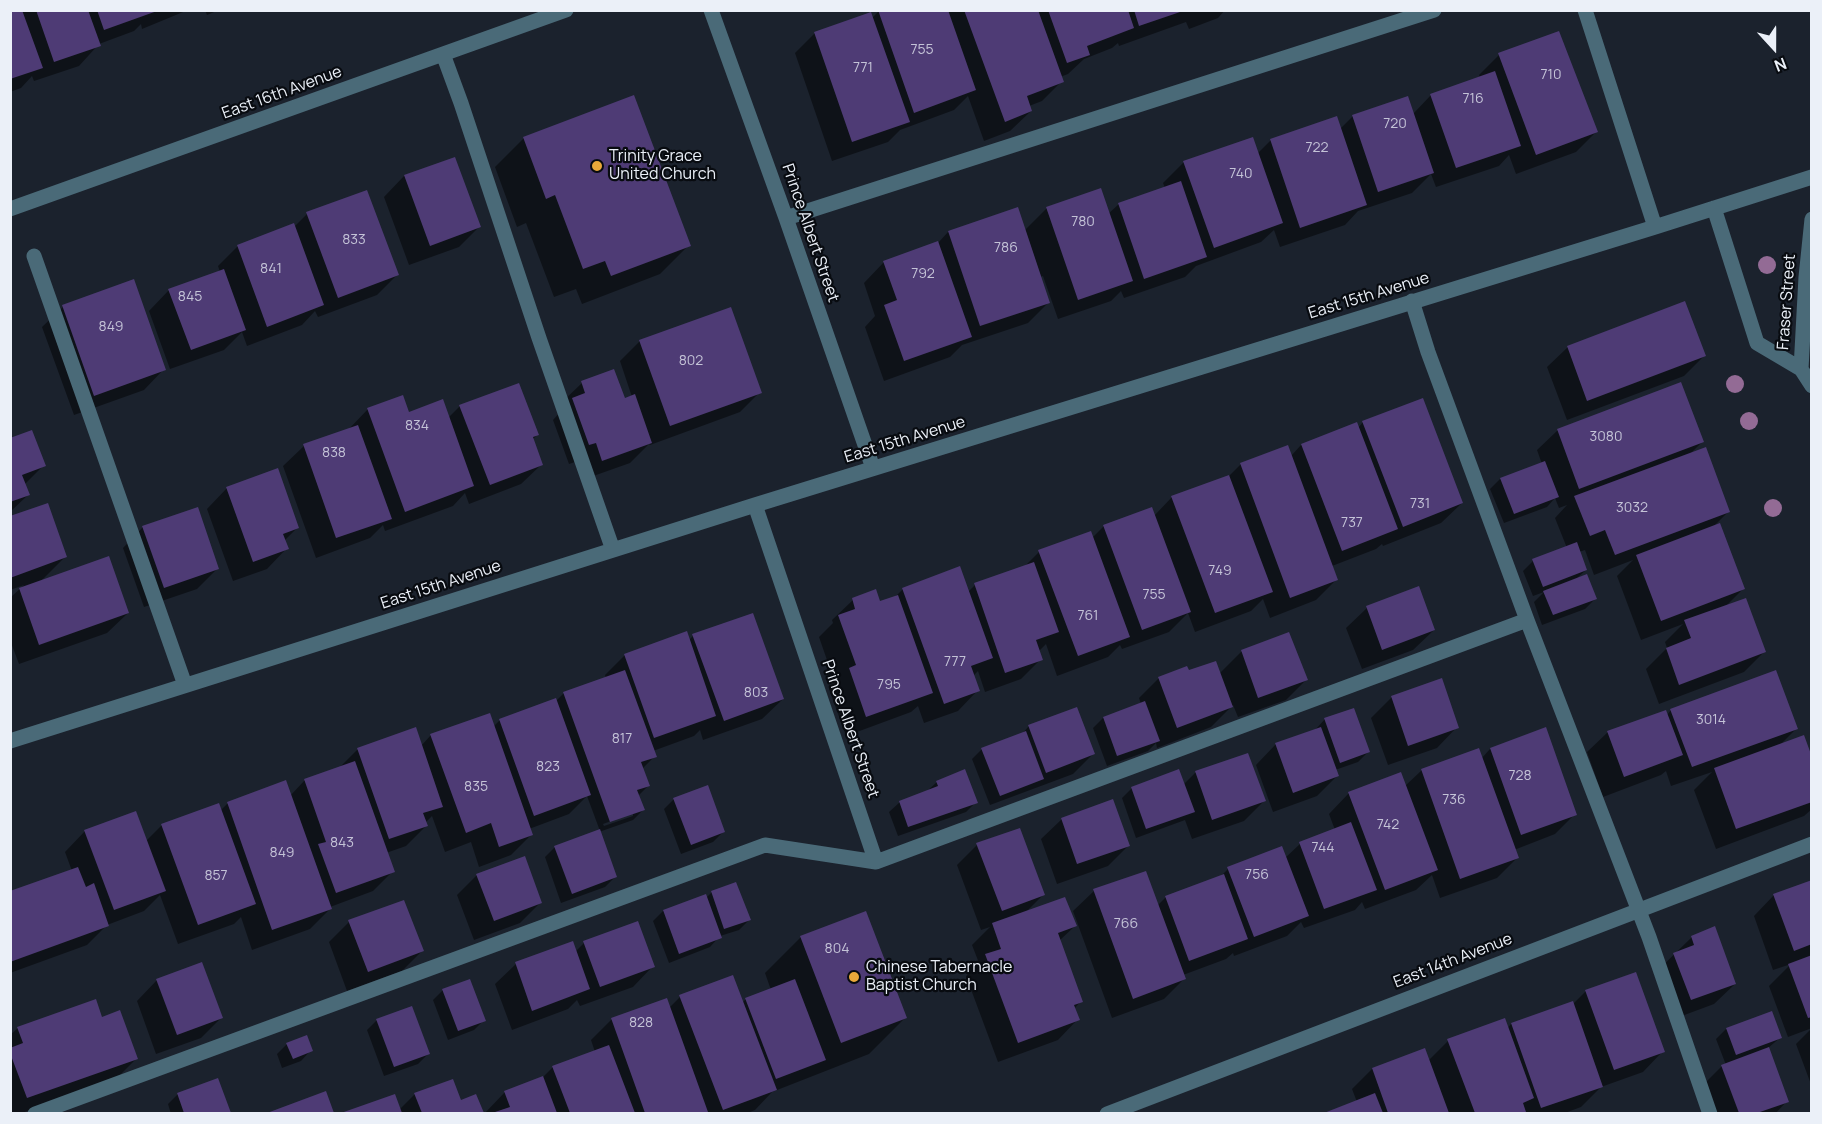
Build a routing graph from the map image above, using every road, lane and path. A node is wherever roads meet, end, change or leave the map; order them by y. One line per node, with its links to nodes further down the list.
1 (566, 10): 5 (street, East 16th Avenue)
2 (711, 10): 9 (street, Prince Albert Street)
3 (1434, 10): 9 (street)
4 (1585, 10): 11 (street)
5 (443, 54): 8 (street, East 16th Avenue); 18 (street)
6 (1812, 177): 7 (street, East 15th Avenue)
7 (1714, 208): 11 (street, East 15th Avenue); 14 (street)
8 (10, 209)
9 (786, 218): 16 (street, Prince Albert Street)
10 (1812, 219): 14 (street, Fraser Street)
11 (1654, 227): 13 (street, East 15th Avenue)
12 (34, 256): 20 (street)
13 (1412, 301): 16 (street, East 15th Avenue); 19 (street)
14 (1801, 369): 15 (street, Fraser Street)
15 (1812, 386)
16 (873, 468): 17 (street, East 15th Avenue)
17 (755, 505): 18 (street, East 15th Avenue); 23 (street, Prince Albert Street)
18 (613, 550): 20 (street, East 15th Avenue)
19 (1527, 620): 23 (street); 24 (street)
20 (185, 685): 21 (street, East 15th Avenue)
21 (10, 741)
22 (1812, 844): 24 (street, East 14th Avenue)
23 (876, 862): 25 (street)
24 (1638, 909): 26 (street, East 14th Avenue); 27 (street)
25 (35, 1113)
26 (1107, 1113)
27 (1710, 1113)

